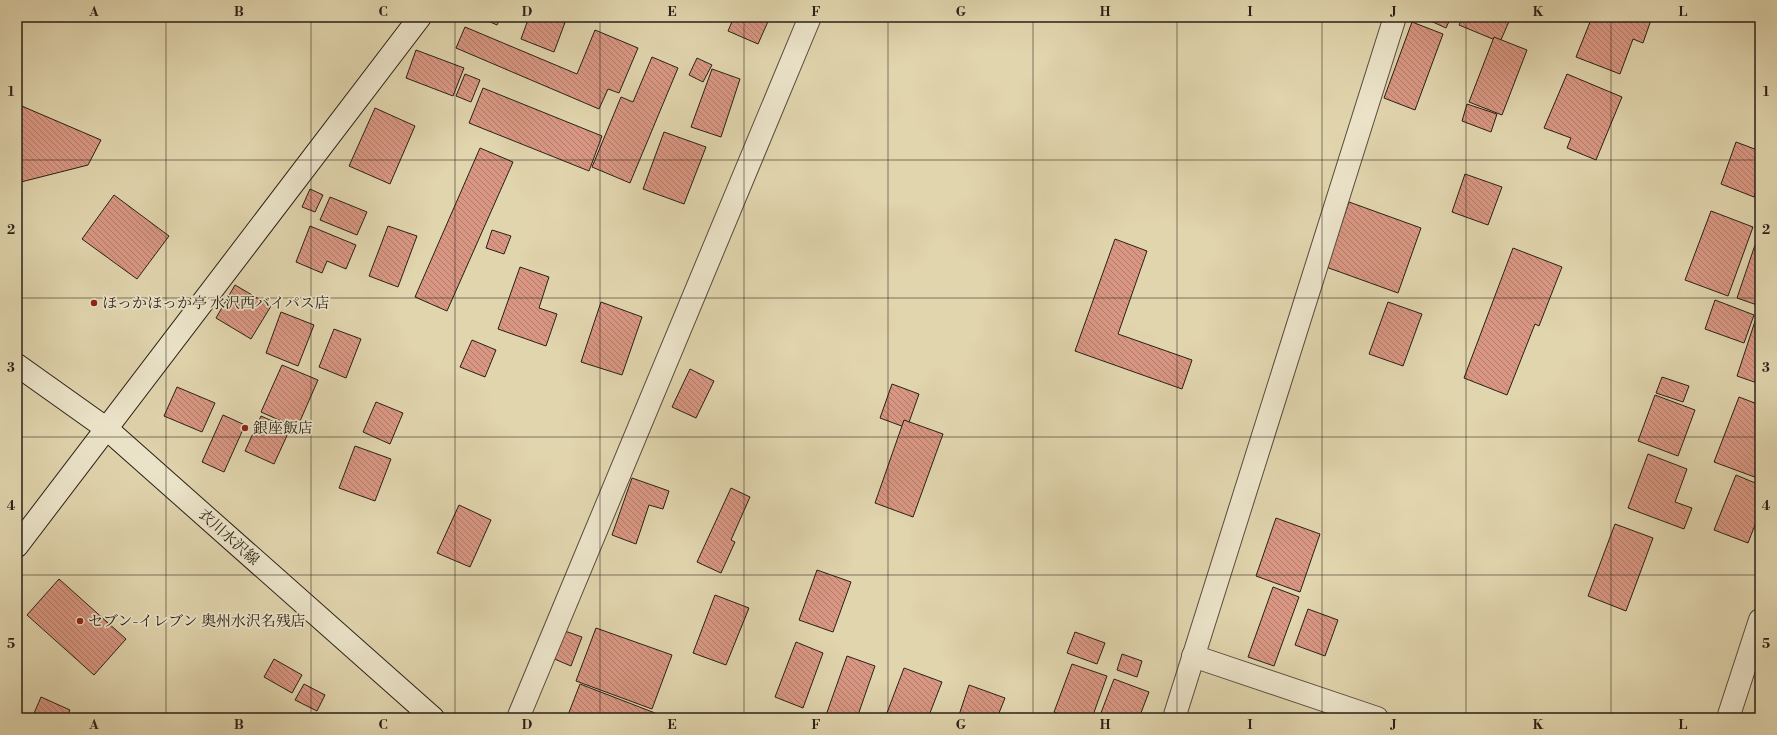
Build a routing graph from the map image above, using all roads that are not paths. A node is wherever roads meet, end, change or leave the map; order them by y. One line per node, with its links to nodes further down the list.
1 (420, 17): 5 (street)
2 (810, 17): 10 (street)
3 (1395, 17): 8 (street)
4 (17, 365): 5 (street, 衣川水沢線)
5 (107, 429): 6 (street); 9 (street, 衣川水沢線)
6 (17, 546)
7 (1760, 620): 13 (street)
8 (1193, 656): 11 (street); 12 (street)
9 (434, 718)
10 (518, 718)
11 (1174, 718)
12 (1377, 718)
13 (1728, 718)

